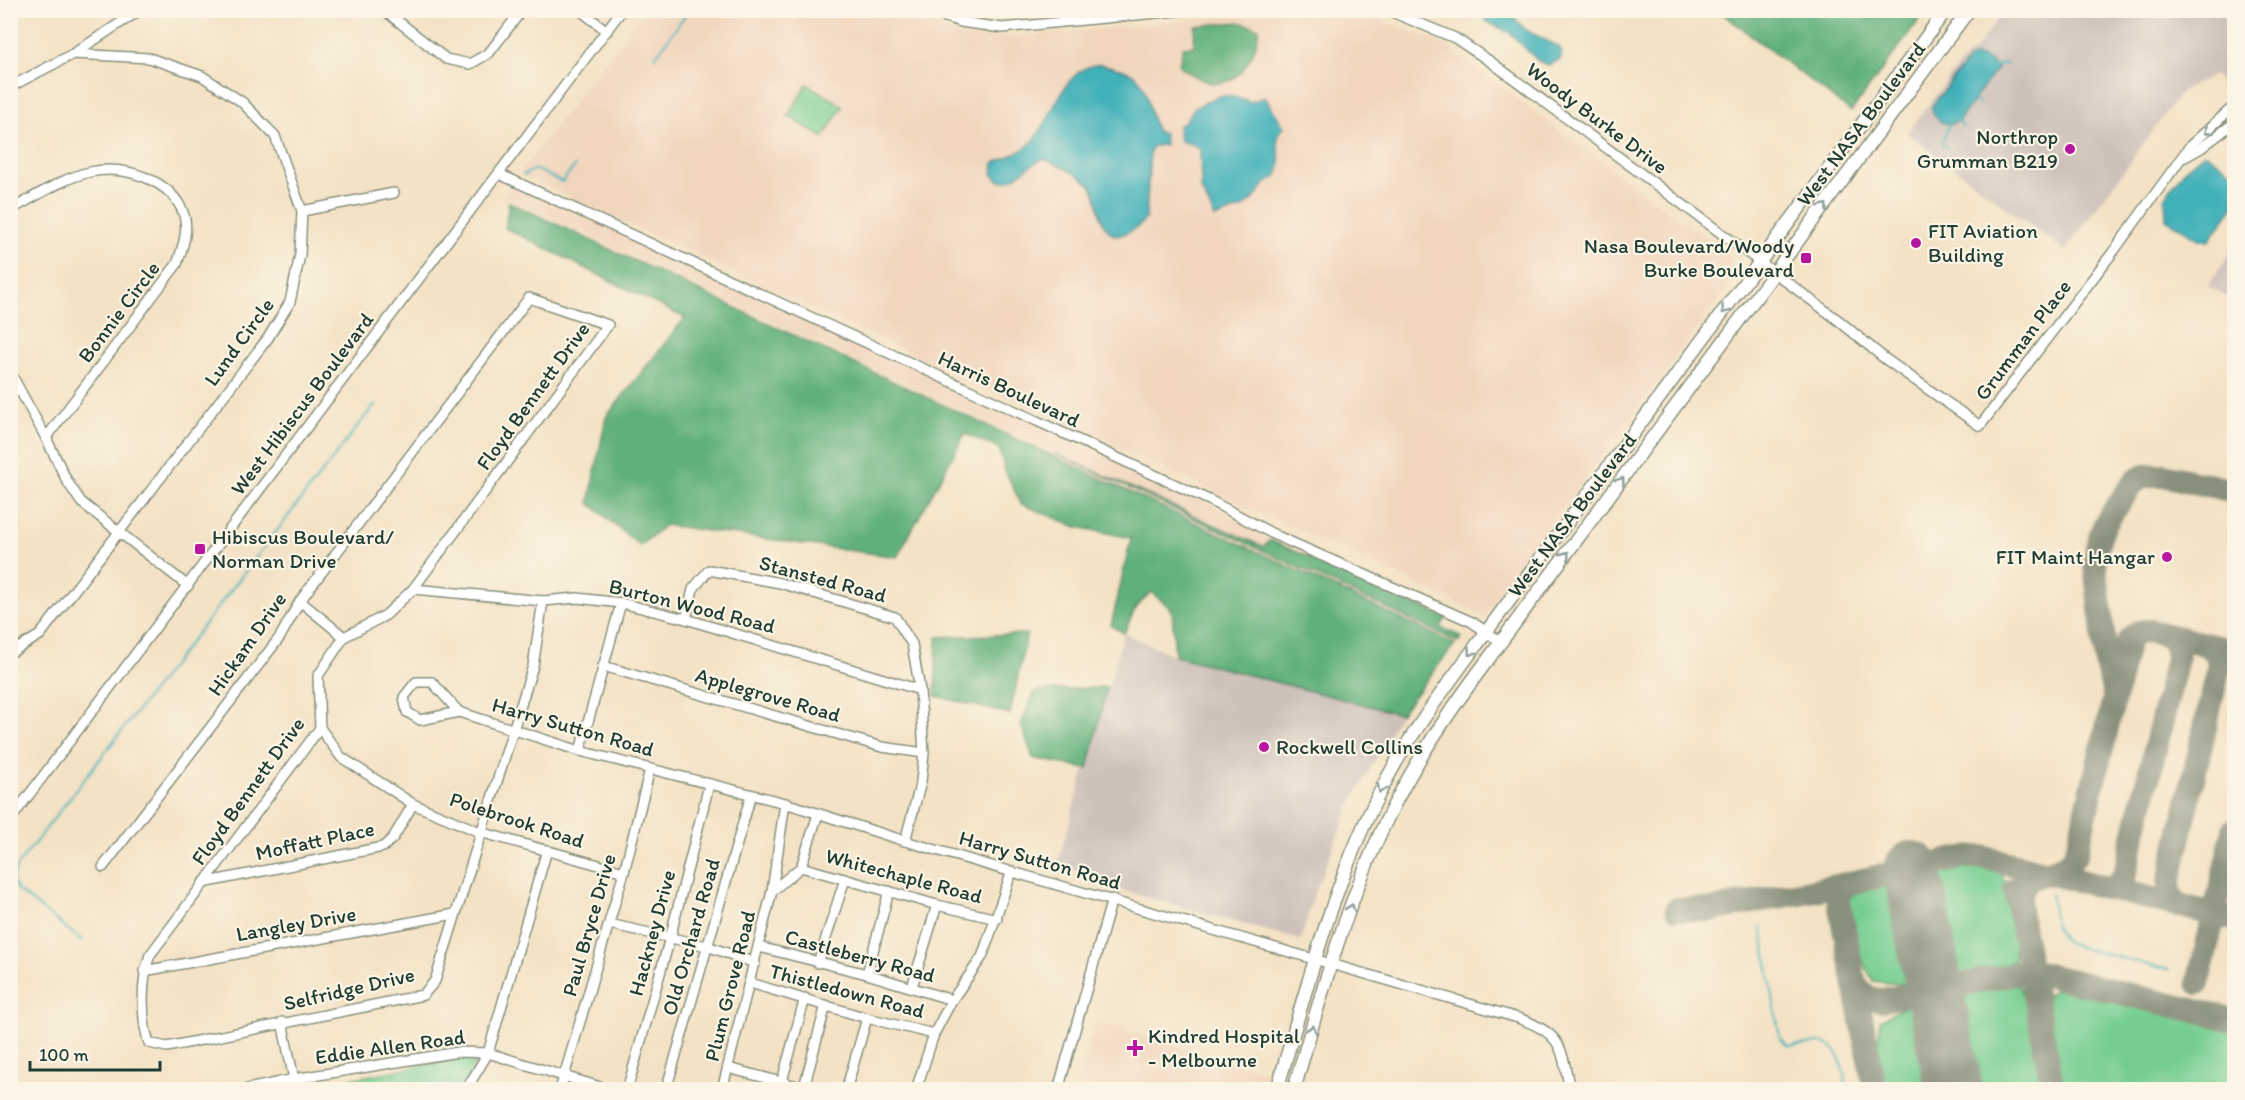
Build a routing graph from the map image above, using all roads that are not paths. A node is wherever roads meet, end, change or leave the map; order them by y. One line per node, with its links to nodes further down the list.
1 (140, 10): 12 (street)
2 (384, 10): 3 (street)
3 (522, 10)
4 (580, 10): 11 (street)
5 (622, 10): 11 (street, West Hibiscus Boulevard)
6 (923, 10): 7 (street)
7 (1187, 10)
8 (1387, 10): 21 (street, Woody Burke Drive)
9 (1946, 10): 21 (main road, West NASA Boulevard)
10 (1969, 10): 22 (main road, West NASA Boulevard, one-way to 10)
11 (607, 31): 17 (street, West Hibiscus Boulevard)
12 (73, 54): 13 (street); 20 (street, Lund Circle)
13 (10, 87)
14 (2235, 106): 16 (street, Grumman Place, one-way to 16)
15 (2235, 123): 16 (street, Grumman Place)
16 (2184, 157): 22 (street, Grumman Place)
17 (499, 174): 29 (street, West Hibiscus Boulevard); 35 (street, Harris Boulevard)
18 (394, 193): 20 (street)
19 (10, 210): 25 (street, Bonnie Circle)
20 (302, 211): 28 (street, Lund Circle)
21 (1760, 263): 22 (street, Woody Burke Drive); 26 (main road, West NASA Boulevard, one-way to 26)
22 (1775, 274): 27 (main road, West NASA Boulevard, one-way to 22)
23 (608, 325): 30 (street, Floyd Bennett Drive); 31 (street, Hickam Drive)
24 (10, 372): 25 (street)
25 (46, 438): 28 (street)
26 (1572, 517): 27 (main road); 35 (main road, West NASA Boulevard)
27 (1586, 528): 37 (main road, West NASA Boulevard, one-way to 27)
28 (118, 533): 29 (street); 38 (street, Lund Circle)
29 (188, 586): 52 (street, West Hibiscus Boulevard)
30 (413, 589): 32 (street, Burton Wood Road); 36 (street, Floyd Bennett Drive)
31 (300, 601): 36 (street); 56 (street, Hickam Drive)
32 (543, 601): 33 (street, Burton Wood Road); 43 (street, Selfridge Drive)
33 (621, 603): 34 (street, Burton Wood Road); 39 (street)
34 (686, 619): 40 (street, Burton Wood Road); 40 (street, Stansted Road)
35 (1487, 631): 37 (street, Harris Boulevard); 72 (main road, West NASA Boulevard, one-way to 72)
36 (344, 637): 42 (street, Floyd Bennett Drive)
37 (1501, 642): 75 (main road, West NASA Boulevard, one-way to 37)
38 (10, 652)
39 (603, 666): 44 (street); 45 (street, Applegrove Road)
40 (920, 690): 45 (street, Stansted Road)
41 (459, 712): 41 (street, Harry Sutton Road); 43 (street, Harry Sutton Road)
42 (320, 728): 50 (street, Polebrook Road); 61 (street, Floyd Bennett Drive)
43 (512, 729): 44 (street, Harry Sutton Road); 53 (street, Selfridge Drive)
44 (580, 751): 46 (street, Harry Sutton Road)
45 (924, 753): 54 (street, Stansted Road)
46 (650, 769): 47 (street, Harry Sutton Road); 59 (street, Paul Bryce Drive)
47 (709, 785): 48 (street, Harry Sutton Road); 69 (street, Hackney Drive)
48 (750, 795): 49 (street, Harry Sutton Road); 70 (street, Old Orchard Road)
49 (785, 803): 51 (street, Harry Sutton Road); 62 (street, Plum Grove Road)
50 (413, 804): 53 (street, Polebrook Road); 61 (street, Moffatt Place)
51 (818, 814): 54 (street, Harry Sutton Road); 57 (street)
52 (10, 820)
53 (480, 832): 55 (street, Polebrook Road); 66 (street, Selfridge Drive)
54 (905, 841): 58 (street, Harry Sutton Road)
55 (547, 850): 59 (street, Polebrook Road); 87 (street)
56 (103, 867)
57 (801, 867): 60 (street, Whitechaple Road); 62 (street, Plum Grove Road)
58 (1012, 871): 64 (street, Harry Sutton Road); 67 (street)
59 (624, 872): 68 (street, Paul Bryce Drive)
60 (844, 879): 63 (street, Whitechaple Road); 74 (street)
61 (203, 883): 76 (street, Floyd Bennett Drive)
62 (772, 891): 71 (street, Plum Grove Road)
63 (889, 891): 65 (street, Whitechaple Road); 77 (street)
64 (1112, 899): 72 (street, Harry Sutton Road); 102 (street)
65 (937, 905): 67 (street, Whitechaple Road); 79 (street)
66 (455, 914): 76 (street, Langley Drive); 84 (street, Selfridge Drive)
67 (997, 919): 81 (street)
68 (609, 924): 69 (street); 89 (street, Paul Bryce Drive)
69 (670, 938): 70 (street); 97 (street, Hackney Drive)
70 (707, 946): 73 (street); 98 (street, Old Orchard Road)
71 (759, 947): 73 (street, Plum Grove Road); 74 (street, Castleberry Road)
72 (1315, 959): 75 (street, Harry Sutton Road); 103 (main road, West NASA Boulevard)
73 (755, 963): 78 (street, Plum Grove Road)
74 (818, 963): 77 (street, Castleberry Road)
75 (1332, 963): 104 (main road, West NASA Boulevard, one-way to 75); 105 (street, Harry Sutton Road)
76 (144, 970): 86 (street, Floyd Bennett Drive)
77 (867, 974): 79 (street, Castleberry Road)
78 (750, 983): 80 (street, Thistledown Road); 88 (street, Plum Grove Road)
79 (912, 987): 81 (street, Castleberry Road)
80 (805, 998): 82 (street, Thistledown Road); 91 (street)
81 (951, 1000): 85 (street)
82 (826, 1005): 83 (street, Thistledown Road); 92 (street)
83 (867, 1018): 85 (street, Thistledown Road); 100 (street)
84 (282, 1022): 86 (street, Selfridge Drive); 90 (street)
85 (934, 1034): 101 (street)
86 (149, 1043)
87 (488, 1053): 89 (street, Eddie Allen Road); 90 (street, Eddie Allen Road); 94 (street)
88 (728, 1068): 91 (street); 99 (street, Plum Grove Road)
89 (563, 1077): 95 (street, Paul Bryce Drive); 96 (street, Eddie Allen Road)
90 (294, 1079): 93 (street, Eddie Allen Road)
91 (782, 1081): 92 (street)
92 (808, 1088)
93 (243, 1089)
94 (466, 1089)
95 (560, 1089)
96 (610, 1089)
97 (627, 1089)
98 (666, 1089)
99 (722, 1089)
100 (846, 1089)
101 (918, 1089)
102 (1058, 1089)
103 (1277, 1089)
104 (1294, 1089)
105 (1570, 1089)

